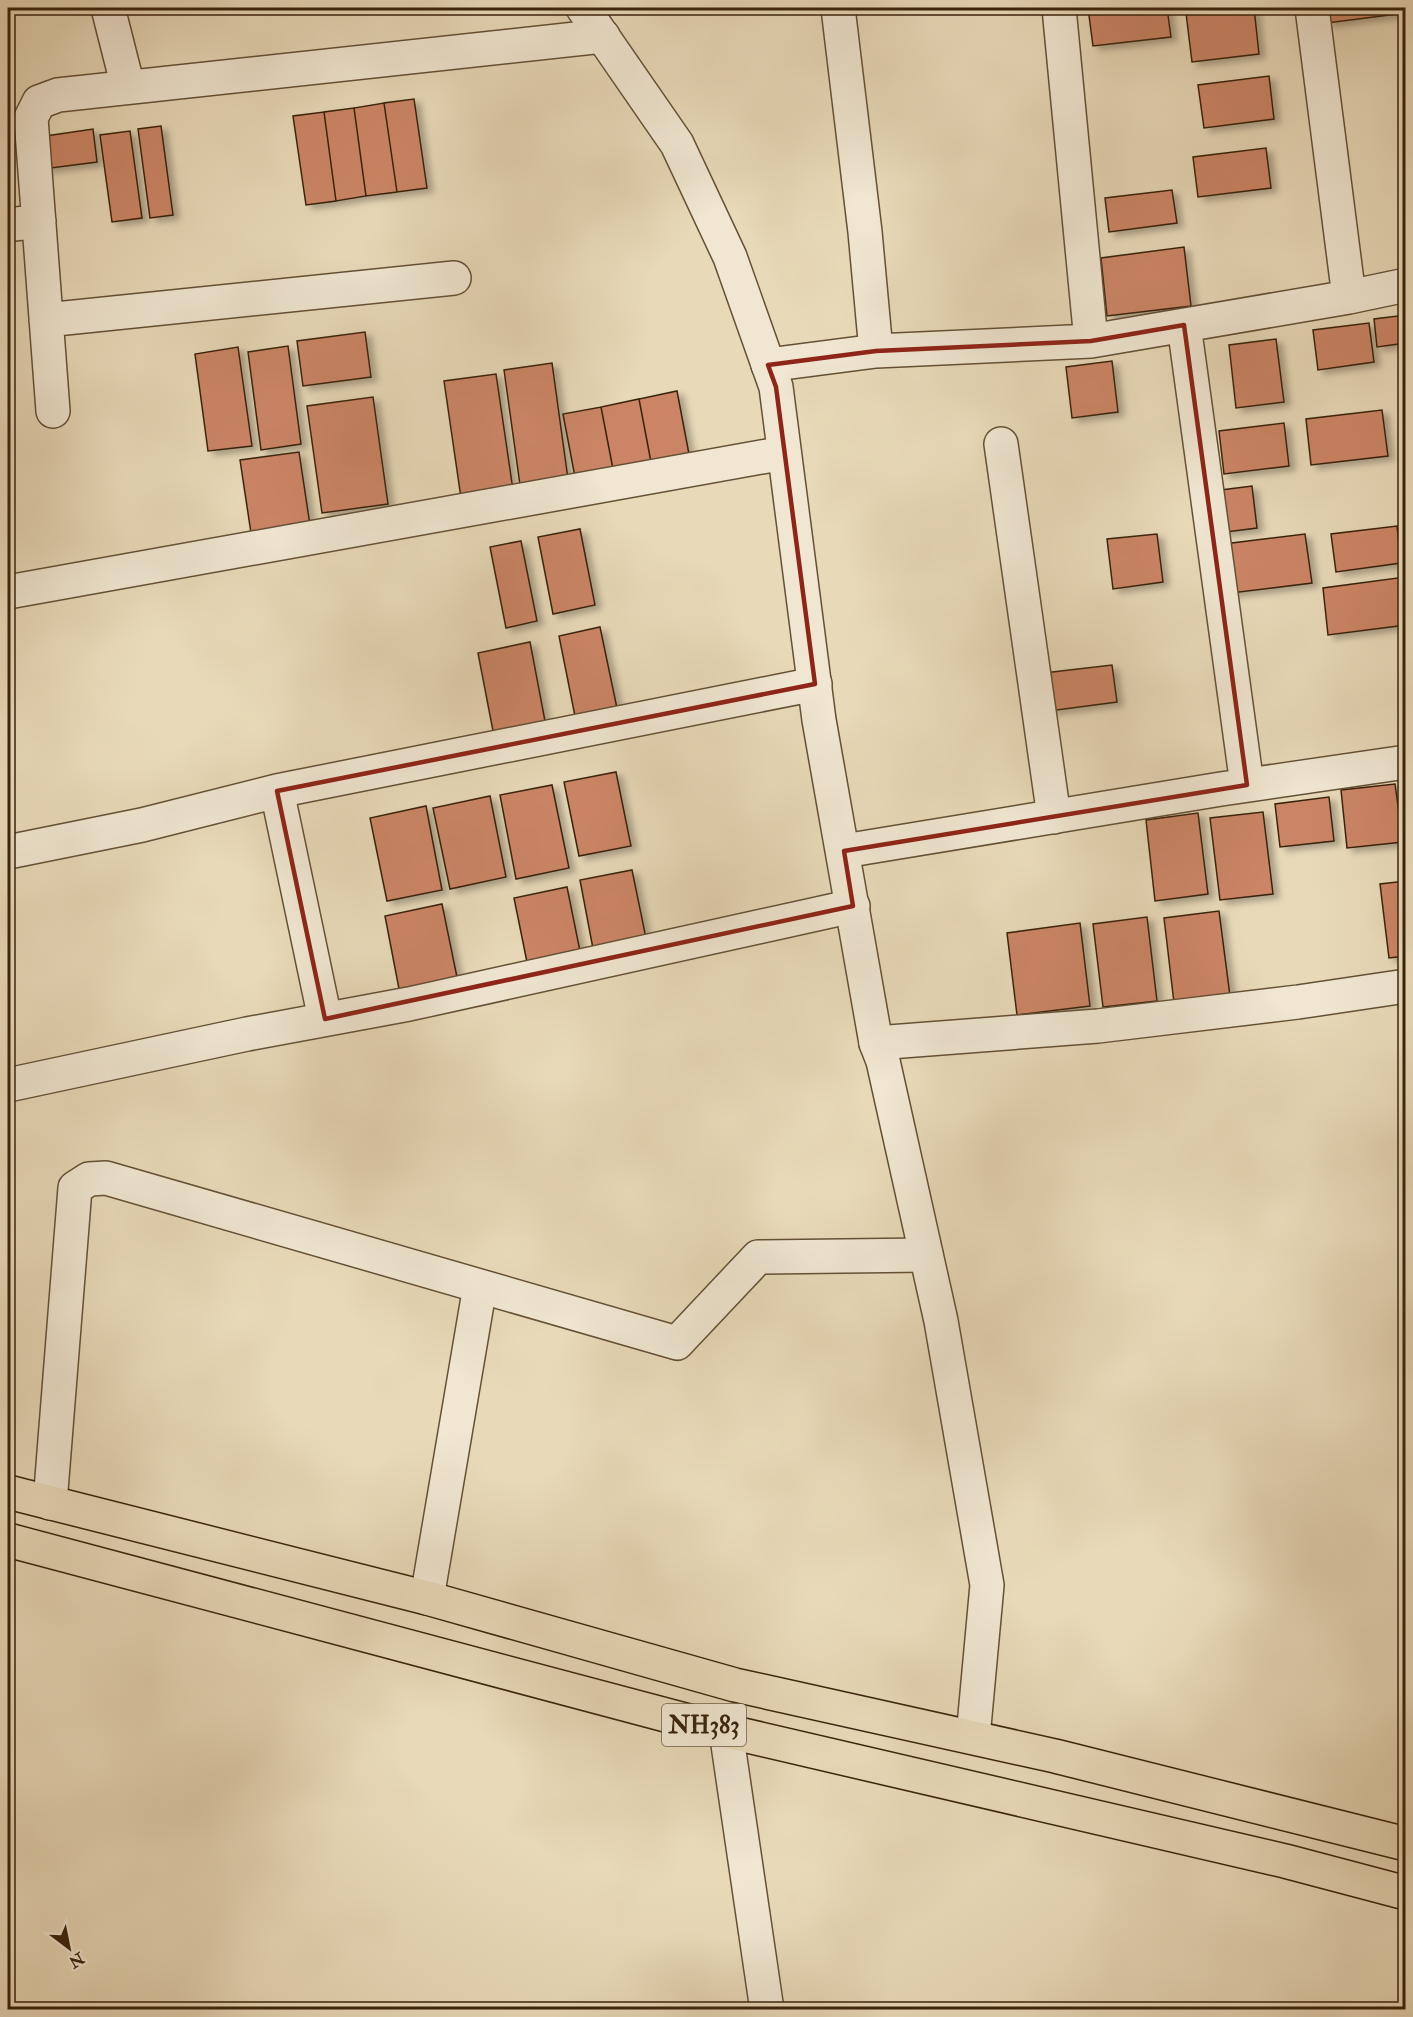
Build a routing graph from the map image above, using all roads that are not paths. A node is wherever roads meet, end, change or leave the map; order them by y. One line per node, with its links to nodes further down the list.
1 (108, 8): 7 (street)
2 (584, 8): 6 (street)
3 (838, 8): 15 (street)
4 (1059, 8): 14 (street)
5 (1312, 8): 11 (street)
6 (603, 36): 7 (street); 16 (street)
7 (128, 87): 8 (street)
8 (23, 223): 12 (street)
9 (454, 278): 12 (street)
10 (1406, 285): 11 (street)
11 (1349, 297): 13 (street)
12 (46, 320): 17 (street)
13 (1184, 325): 14 (street); 23 (street)
14 (1091, 341): 15 (street)
15 (876, 351): 16 (street)
16 (768, 365): 19 (street)
17 (53, 411)
18 (1001, 444): 25 (street)
19 (784, 453): 20 (street); 21 (street)
20 (8, 592)
21 (814, 684): 24 (street); 26 (street)
22 (1406, 762): 23 (street)
23 (1246, 785): 25 (street)
24 (277, 791): 27 (street); 30 (street)
25 (1054, 817): 26 (street)
26 (844, 851): 28 (street)
27 (8, 852)
28 (853, 906): 30 (street); 31 (street)
29 (1406, 986): 31 (street)
30 (325, 1019): 32 (street)
31 (876, 1043): 33 (street)
32 (8, 1085)
33 (926, 1255): 34 (street); 40 (street)
34 (480, 1286): 36 (street); 38 (street)
35 (8, 1492): 36 (highway, NH383)
36 (50, 1503): 38 (highway, NH383)
37 (8, 1540): 39 (highway, NH383)
38 (427, 1598): 40 (highway, NH383)
39 (726, 1731): 42 (highway, NH383); 45 (street)
40 (973, 1737): 41 (highway, NH383)
41 (1055, 1756): 42 (highway); 43 (highway, NH383)
42 (1046, 1804): 44 (highway, NH383)
43 (1406, 1844)
44 (1406, 1893)
45 (768, 2010)

